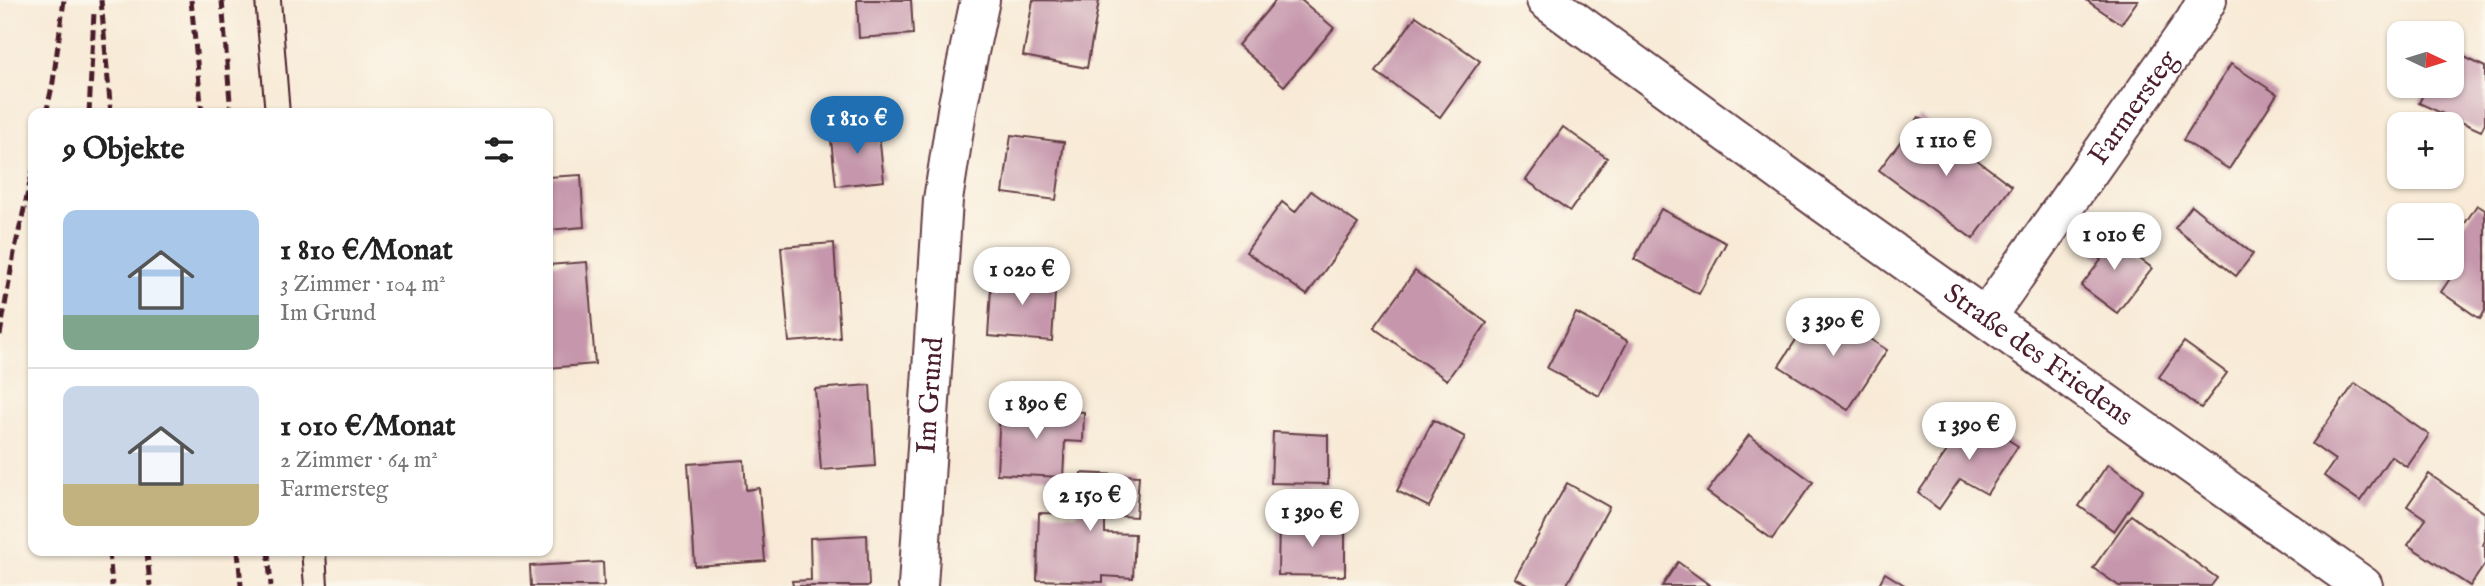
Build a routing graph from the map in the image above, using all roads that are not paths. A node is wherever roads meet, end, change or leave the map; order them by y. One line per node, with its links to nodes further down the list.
1 (980, 0): 5 (street, Im Grund)
2 (1546, 0): 4 (street, Straße des Friedens)
3 (2207, 0): 4 (street, Farmersteg)
4 (1986, 317): 6 (street, Straße des Friedens)
5 (918, 586)
6 (2363, 586)

